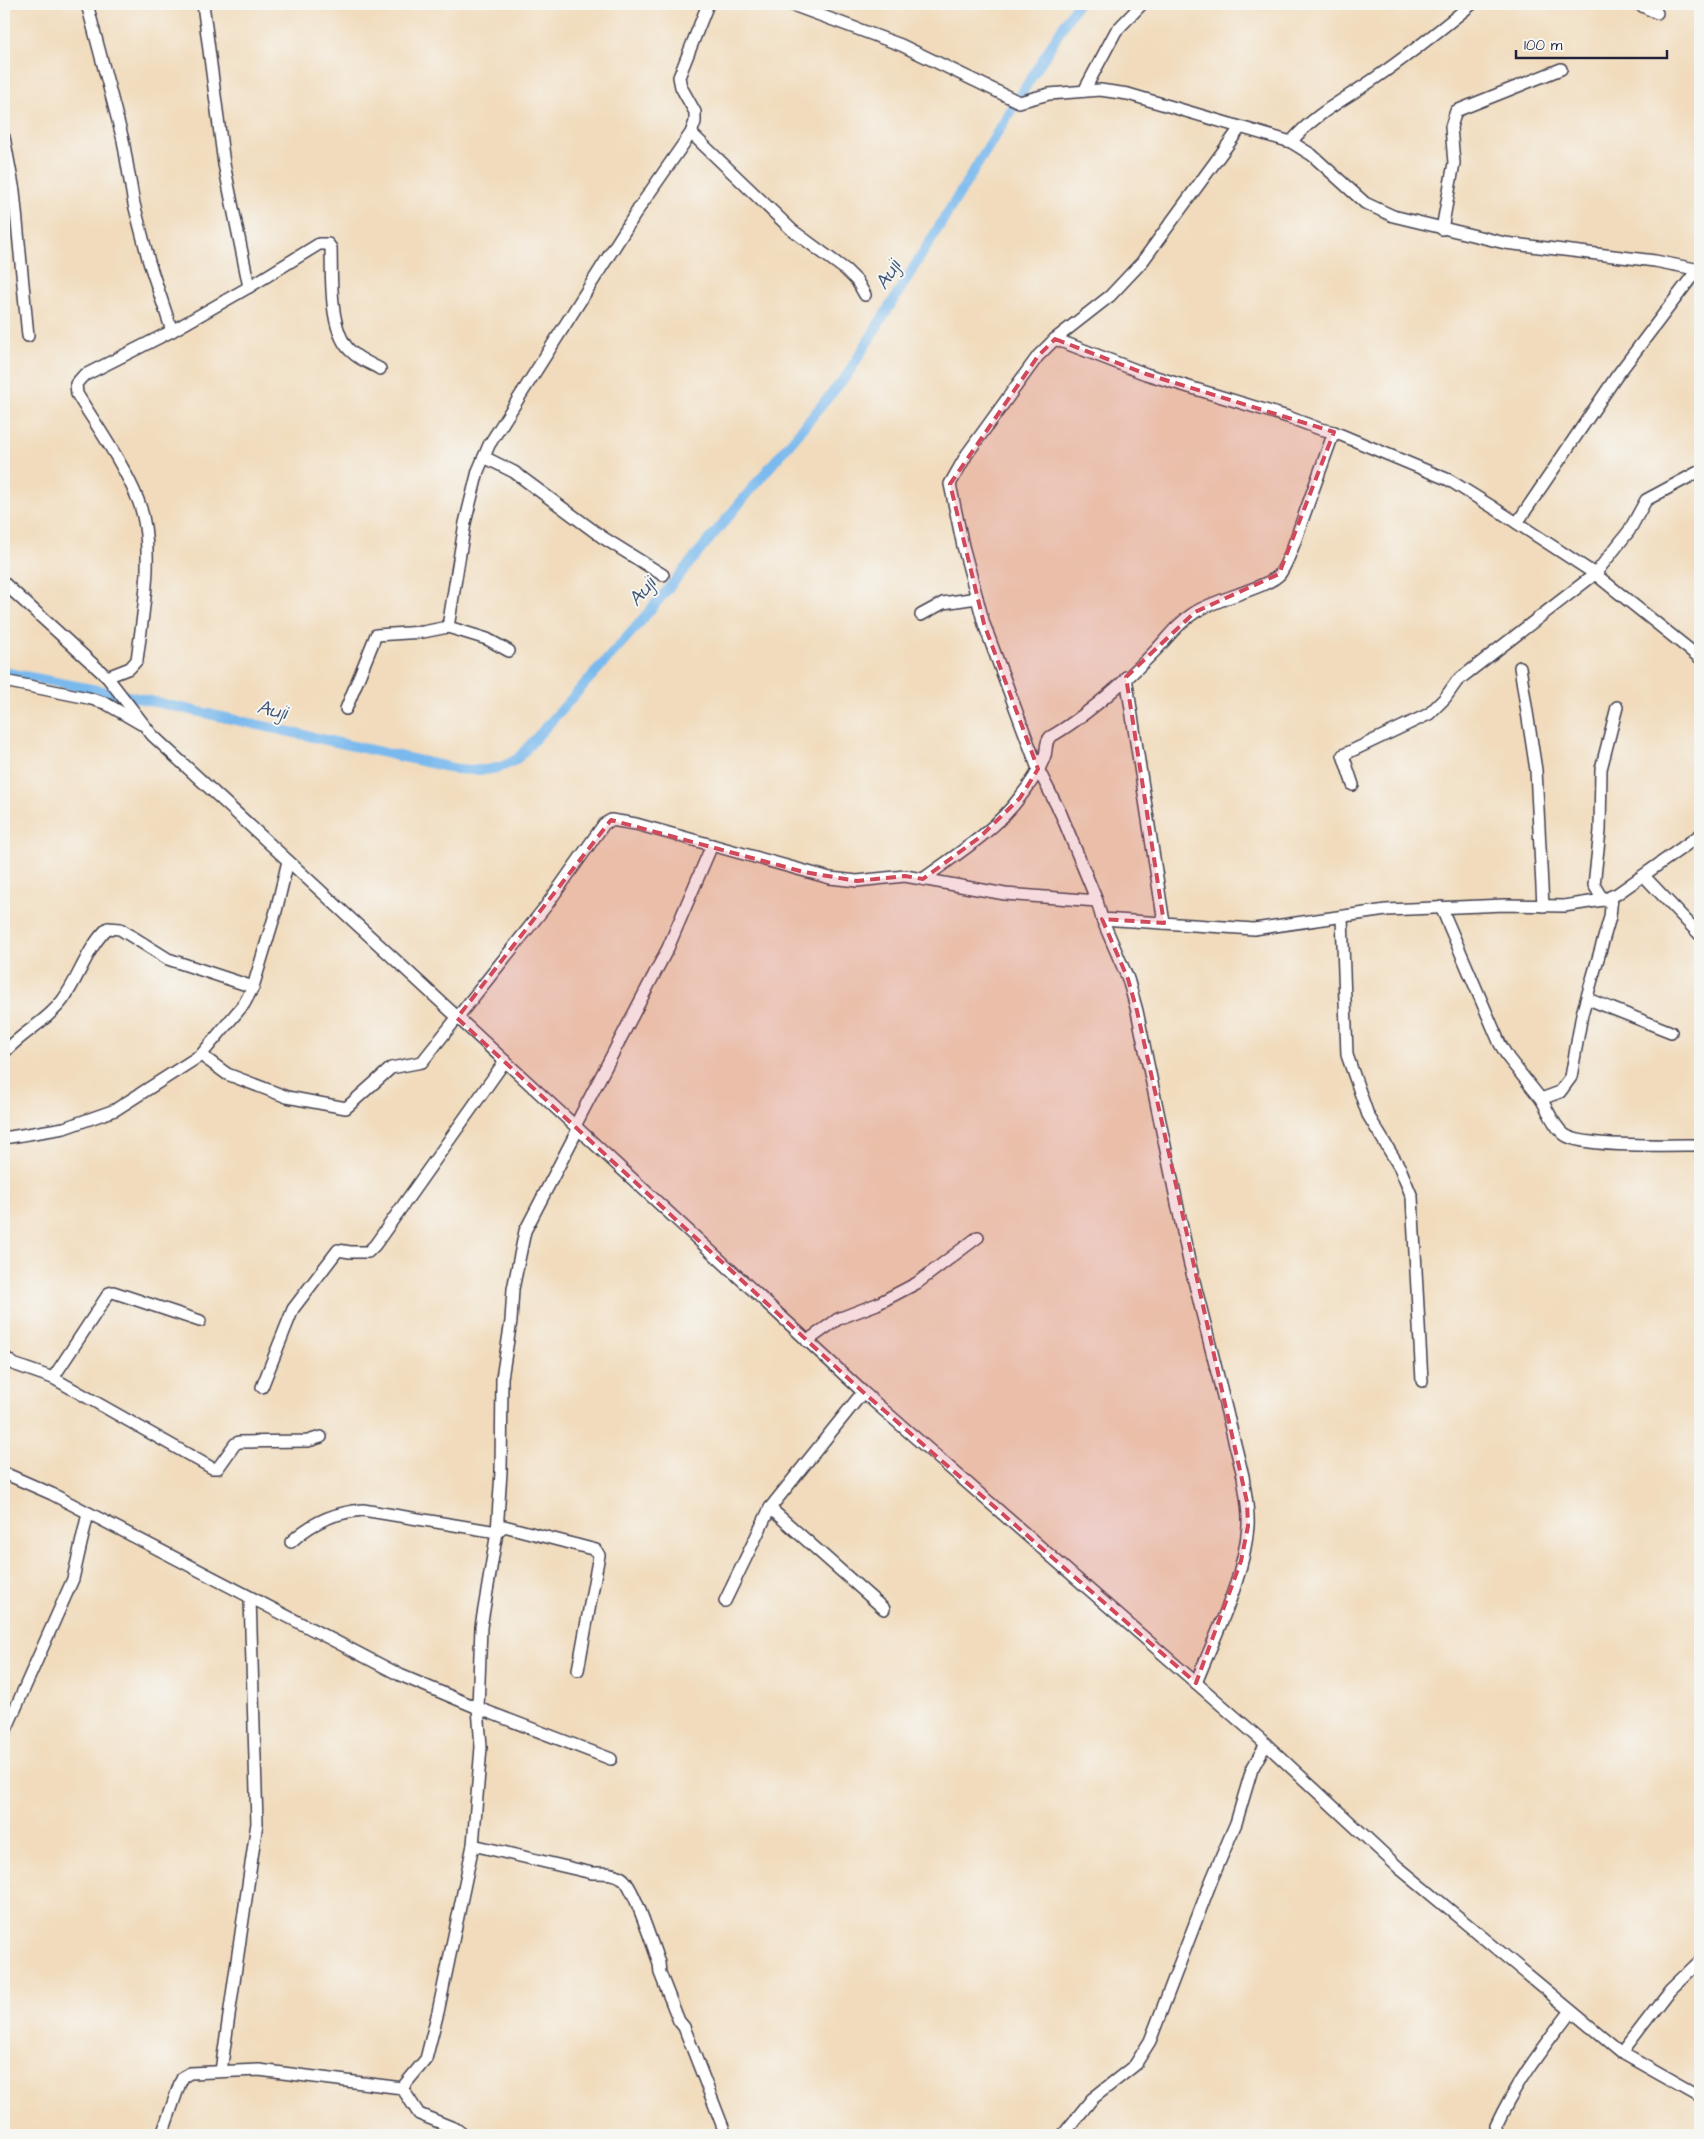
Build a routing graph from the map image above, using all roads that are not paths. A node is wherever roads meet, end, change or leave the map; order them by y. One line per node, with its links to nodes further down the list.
1 (87, 4): 19 (street)
2 (203, 4): 17 (street)
3 (708, 4): 12 (street)
4 (790, 4): 10 (street)
5 (1142, 4): 10 (street)
6 (1472, 4): 14 (street)
7 (1638, 4): 8 (street)
8 (1657, 13)
9 (1561, 69): 15 (street)
10 (1084, 91): 11 (street)
11 (1240, 128): 14 (street); 21 (street)
12 (691, 133): 18 (street); 24 (street)
13 (4, 137): 20 (street)
14 (1291, 142): 15 (street)
15 (1442, 229): 16 (street)
16 (1699, 270): 26 (street)
17 (249, 287): 19 (street); 22 (street)
18 (865, 295)
19 (172, 331): 37 (street)
20 (28, 336)
21 (1055, 339): 23 (street); 30 (street)
22 (380, 369)
23 (1334, 432): 26 (street); 36 (street)
24 (484, 457): 28 (street); 32 (street)
25 (1700, 471): 27 (street)
26 (1517, 523): 27 (street)
27 (1595, 574): 34 (street); 43 (street)
28 (663, 576)
29 (4, 583): 37 (street)
30 (977, 598): 31 (street); 42 (street)
31 (921, 615)
32 (448, 627): 33 (street); 40 (street)
33 (509, 651)
34 (1700, 658)
35 (1520, 667): 51 (street)
36 (1126, 677): 42 (street); 55 (street)
37 (109, 680): 41 (street)
38 (4, 681): 41 (street)
39 (1617, 707): 49 (street)
40 (346, 710)
41 (145, 726): 46 (street)
42 (1038, 769): 48 (street); 50 (street)
43 (1353, 785)
44 (1700, 835): 47 (street)
45 (712, 846): 48 (street); 59 (street); 65 (street)
46 (288, 861): 57 (street); 59 (street)
47 (1644, 876): 49 (street); 56 (street)
48 (923, 879): 50 (street)
49 (1608, 898): 51 (street); 58 (street)
50 (1097, 901): 54 (street)
51 (1543, 906): 52 (street)
52 (1442, 907): 53 (street); 64 (street)
53 (1342, 917): 55 (street); 73 (street)
54 (1102, 920): 55 (street); 86 (street)
55 (1164, 923)
56 (1700, 935)
57 (253, 987): 61 (street); 62 (street)
58 (1588, 999): 60 (street); 64 (street)
59 (457, 1018): 62 (street); 63 (street)
60 (1671, 1032)
61 (4, 1053)
62 (201, 1055): 66 (street)
63 (505, 1061): 65 (street); 74 (street)
64 (1541, 1099): 67 (street)
65 (576, 1128): 70 (street); 80 (street)
66 (4, 1138)
67 (1700, 1145)
68 (978, 1238): 70 (street)
69 (200, 1322): 72 (street)
70 (807, 1341): 75 (street)
71 (4, 1356): 72 (street)
72 (53, 1378): 76 (street)
73 (1422, 1381)
74 (262, 1387)
75 (863, 1392): 78 (street); 86 (street)
76 (321, 1437)
77 (4, 1473): 79 (street)
78 (770, 1508): 83 (street); 84 (street)
79 (88, 1513): 82 (street); 88 (street)
80 (497, 1532): 81 (street); 85 (street); 87 (street)
81 (291, 1542)
82 (250, 1598): 87 (street); 95 (street)
83 (726, 1601)
84 (884, 1609)
85 (578, 1670)
86 (1196, 1682): 89 (street)
87 (478, 1708): 90 (street); 91 (street)
88 (4, 1734)
89 (1266, 1744): 93 (street); 101 (street)
90 (611, 1759)
91 (474, 1845): 96 (street); 100 (street)
92 (1700, 1961): 94 (street)
93 (1570, 2012): 94 (street); 102 (street)
94 (1622, 2053): 97 (street)
95 (221, 2072): 96 (street); 98 (street)
96 (402, 2088): 99 (street)
97 (1700, 2097)
98 (162, 2135)
99 (464, 2135)
100 (726, 2135)
101 (1063, 2135)
102 (1500, 2135)

